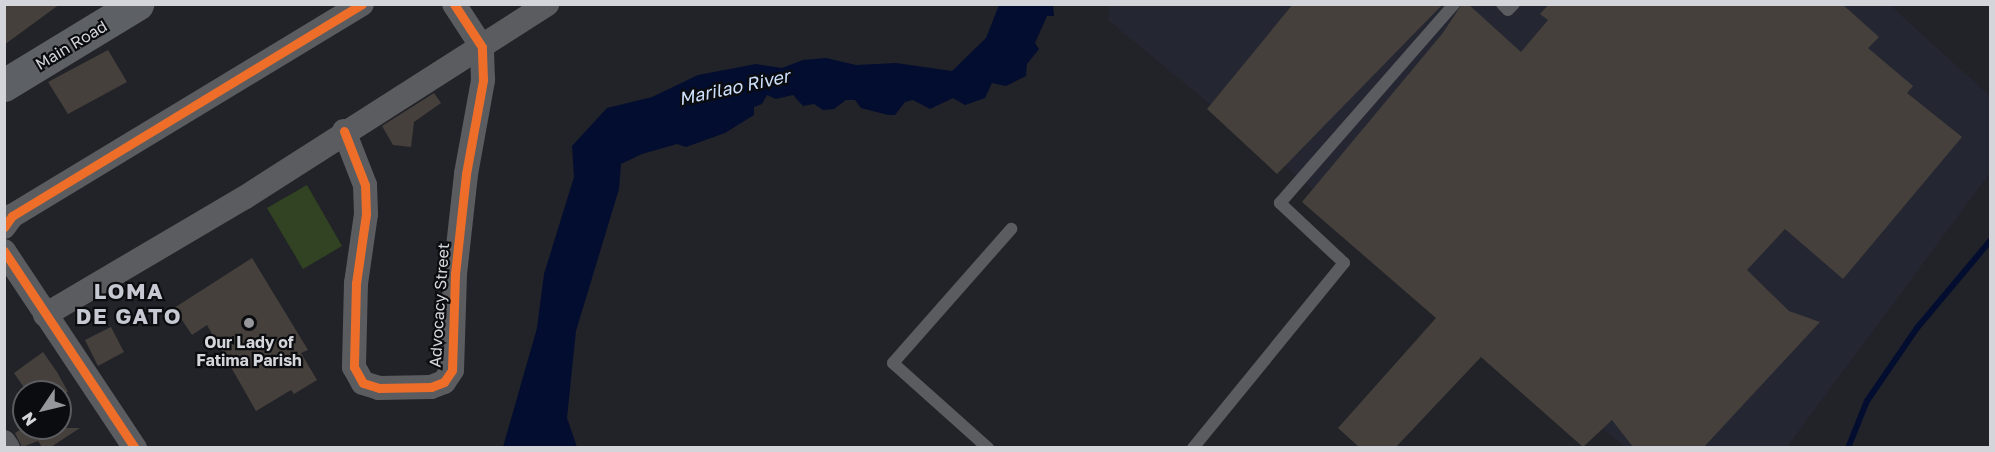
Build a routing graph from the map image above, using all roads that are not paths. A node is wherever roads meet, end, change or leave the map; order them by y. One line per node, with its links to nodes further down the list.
1 (137, 4): 9 (main road, Main Road)
2 (362, 4): 11 (street)
3 (454, 4): 8 (street)
4 (547, 4): 8 (street)
5 (1454, 4): 19 (lane)
6 (1502, 4): 7 (lane)
7 (1514, 4)
8 (482, 47): 10 (street); 10 (street, Advocacy Street)
9 (4, 85)
10 (344, 131): 14 (street)
11 (4, 227)
12 (1011, 229): 18 (lane)
13 (4, 252): 14 (street)
14 (45, 315): 17 (street)
15 (4, 442): 16 (street)
16 (8, 447)
17 (135, 447)
18 (988, 447)
19 (1193, 447)

